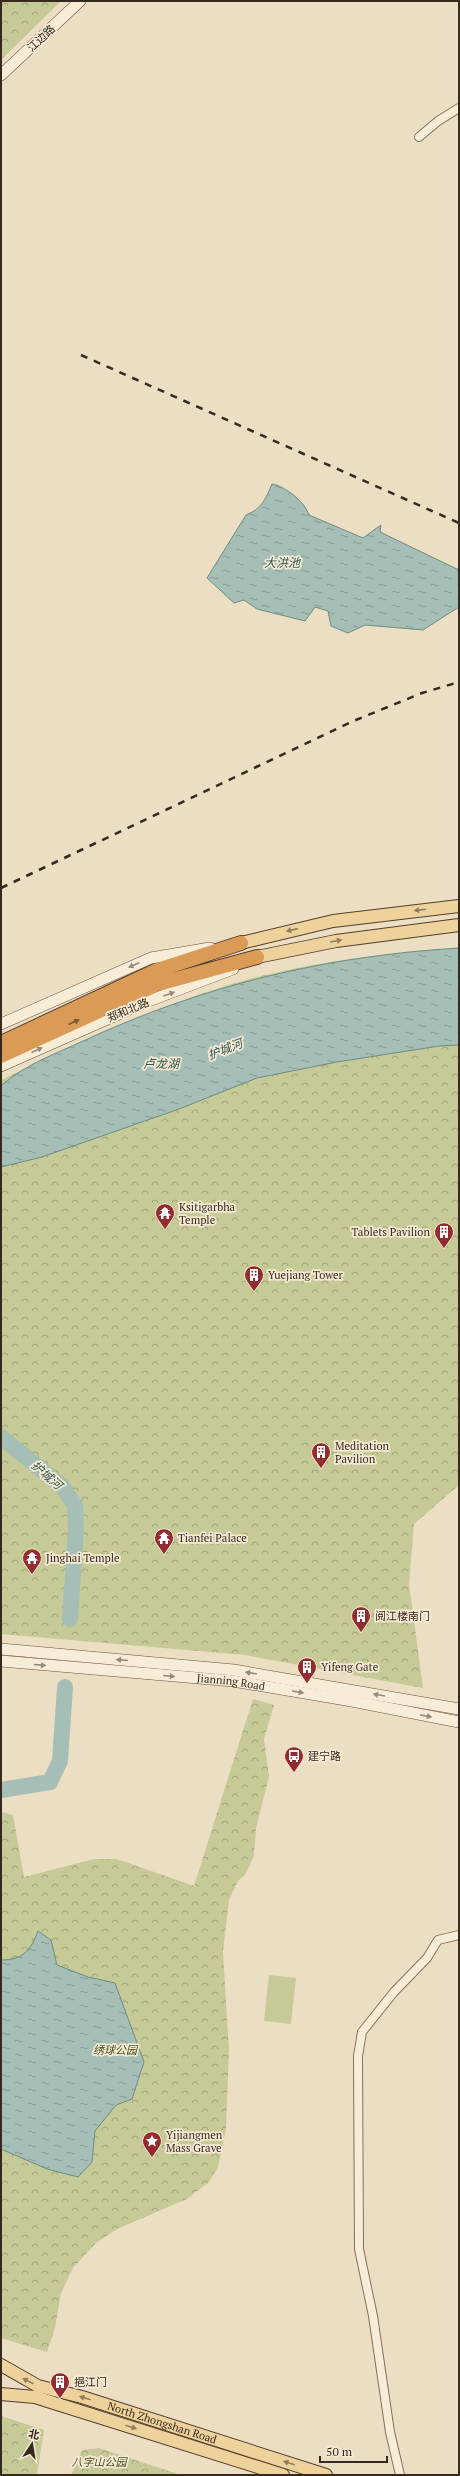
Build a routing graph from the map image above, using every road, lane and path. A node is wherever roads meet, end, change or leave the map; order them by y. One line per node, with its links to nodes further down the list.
1 (80, 1): 2 (main road, 江边路)
2 (1, 75)
3 (459, 108): 4 (street)
4 (419, 137)
5 (459, 906): 7 (main road, one-way to 7)
6 (459, 925): 8 (main road, 郑和北路, one-way to 6)
7 (240, 943): 9 (main road, one-way to 9); 10 (highway)
8 (257, 958): 11 (highway, 郑和北路, one-way to 8); 12 (main road, 郑和北路, one-way to 8)
9 (1, 1024)
10 (1, 1043)
11 (1, 1056)
12 (1, 1066)
13 (1, 1649): 15 (main road, Jianning Road, one-way to 13)
14 (1, 1661): 16 (main road, Jianning Road, one-way to 16)
15 (459, 1709)
16 (459, 1722)
17 (459, 1936): 22 (street)
18 (1, 2365): 21 (main road, North Zhongshan Road, one-way to 18)
19 (1, 2394): 20 (main road, North Zhongshan Road, one-way to 20)
20 (283, 2475)
21 (326, 2475)
22 (400, 2475)

